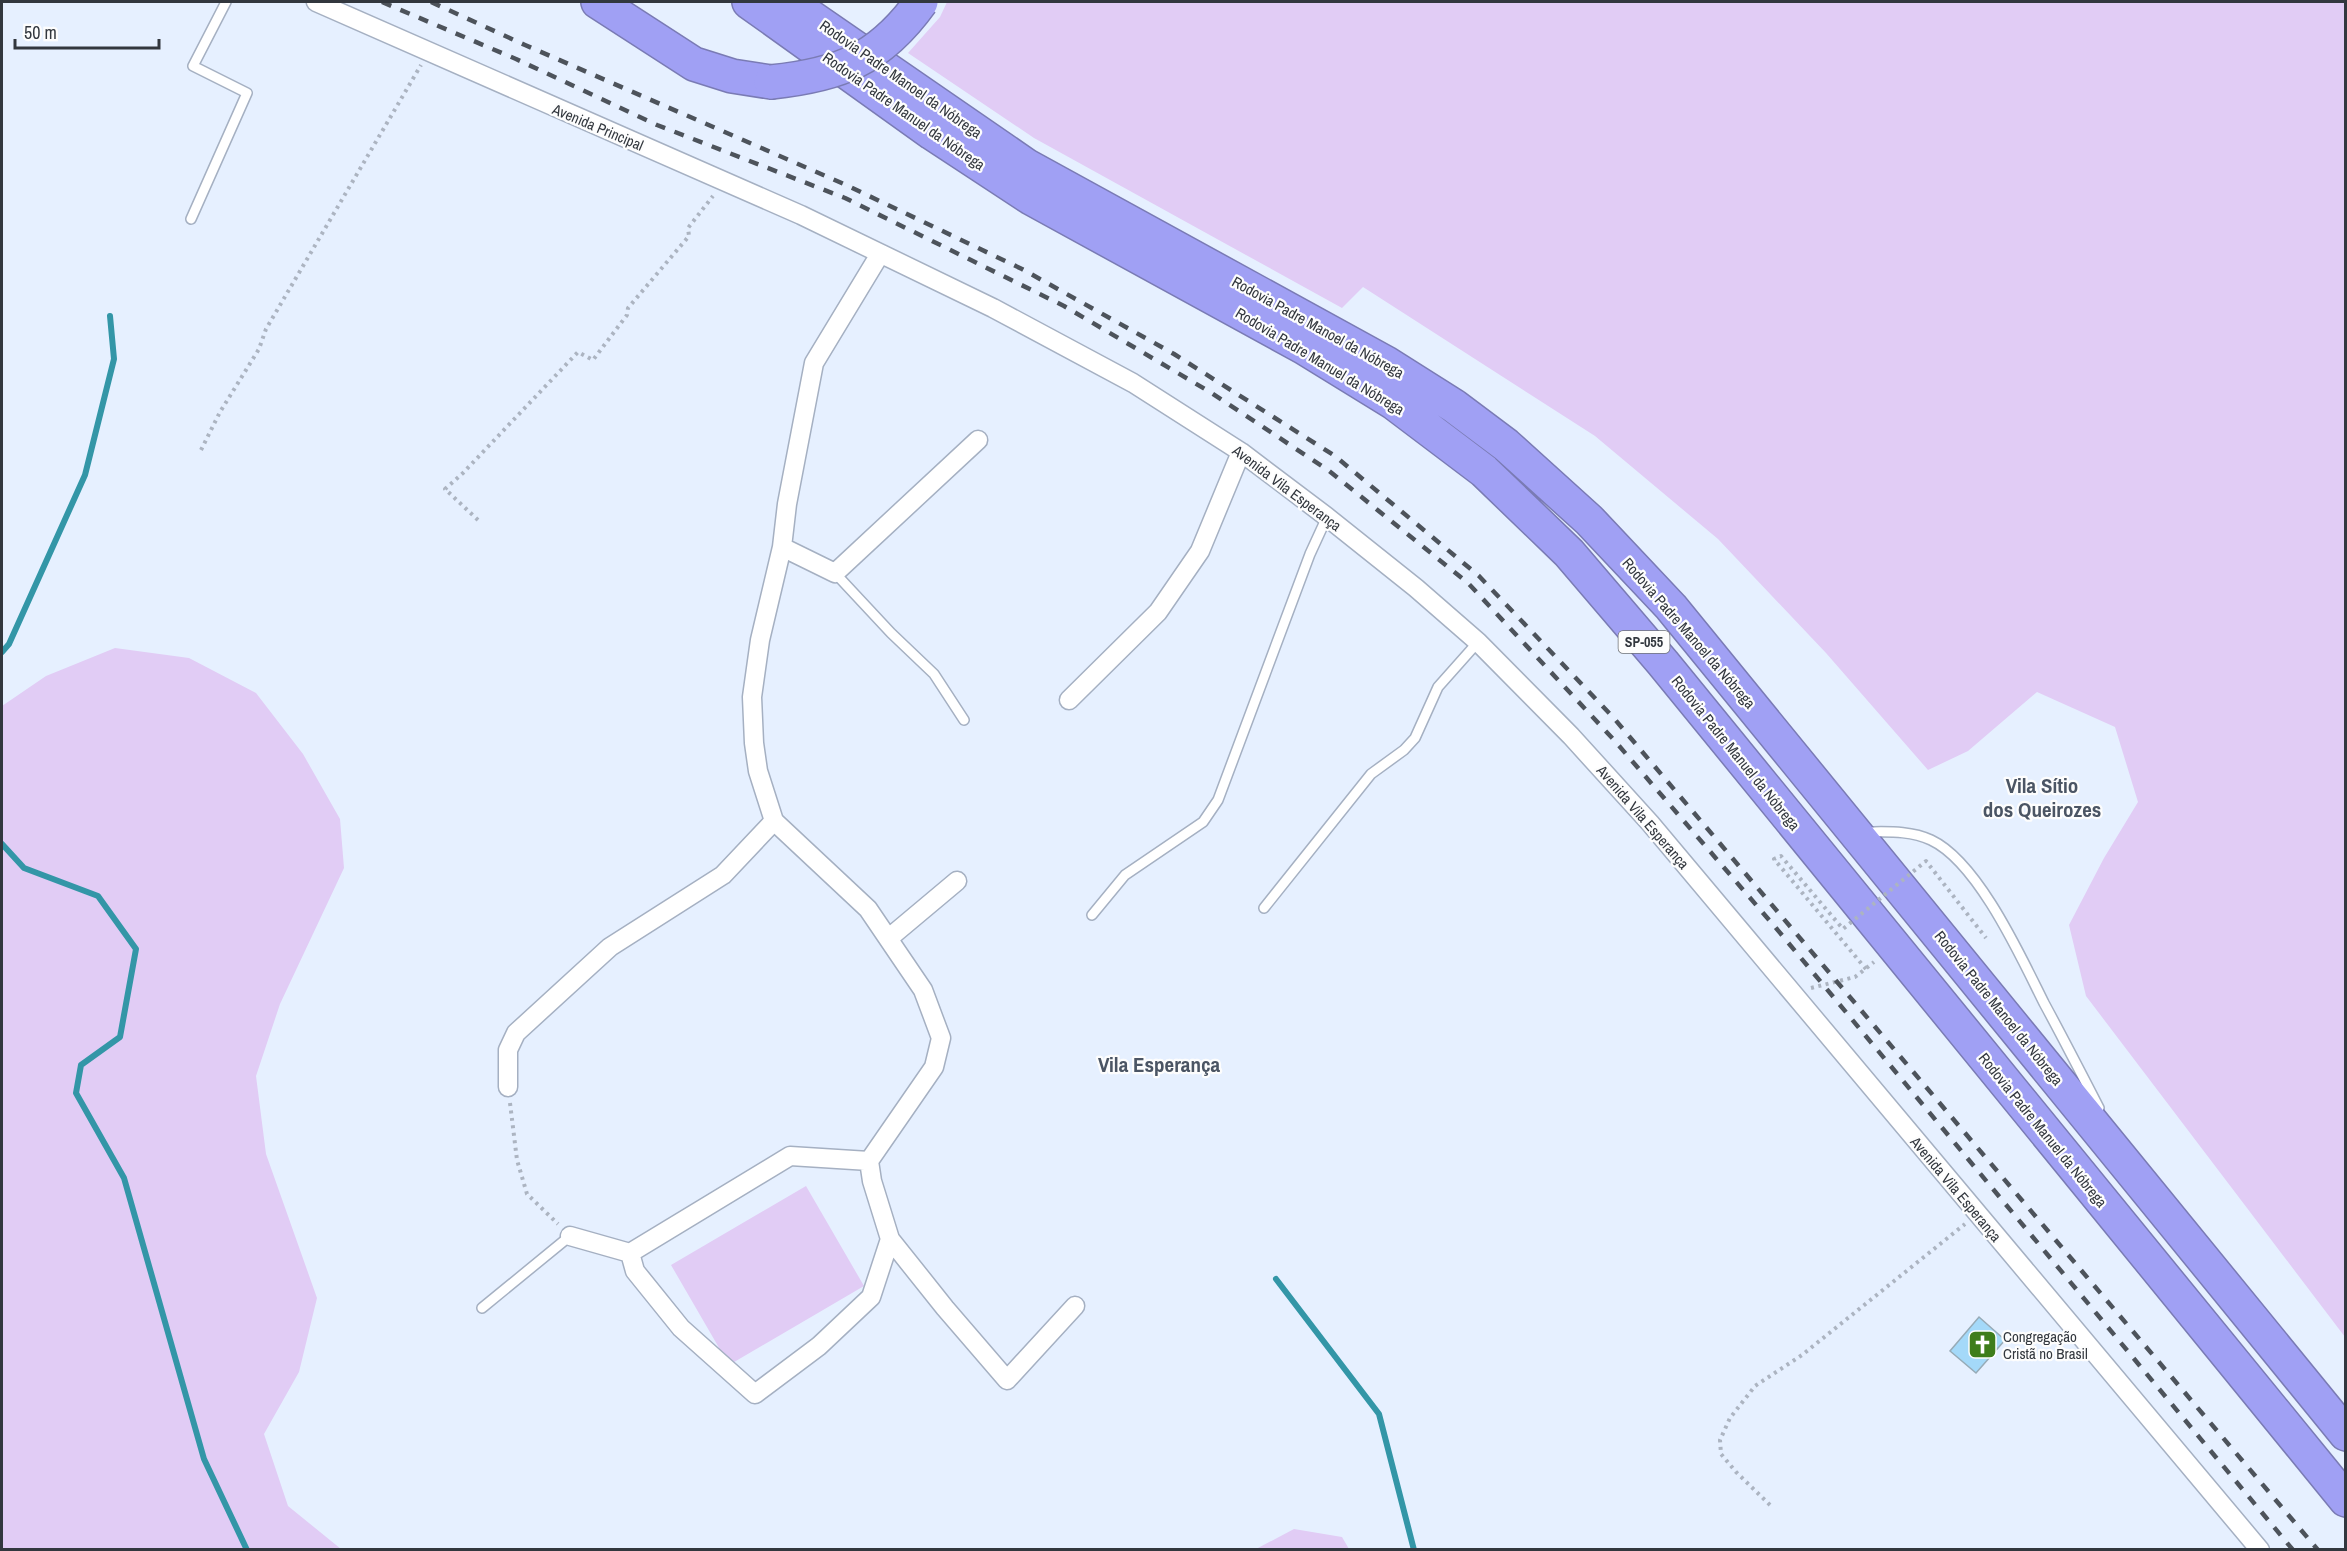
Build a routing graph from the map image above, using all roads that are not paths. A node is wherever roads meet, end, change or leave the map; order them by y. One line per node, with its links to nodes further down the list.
1 (226, 2): 7 (lane)
2 (316, 2): 8 (street, Avenida Principal)
3 (598, 2): 6 (highway, bridge)
4 (749, 2): 34 (highway, Rodovia Padre Manuel da Nóbrega / SP-055)
5 (789, 2): 18 (highway, Rodovia Padre Manoel da Nóbrega / SP-055)
6 (921, 2)
7 (191, 219)
8 (880, 254): 10 (street, Avenida Vila Esperança); 12 (street)
9 (978, 440): 13 (street)
10 (1241, 452): 11 (street, Avenida Vila Esperança); 15 (street)
11 (1328, 517): 14 (street, Avenida Vila Esperança); 21 (lane)
12 (782, 547): 13 (street); 17 (street)
13 (834, 573): 16 (lane)
14 (1478, 642): 20 (lane); 35 (street, Avenida Vila Esperança)
15 (1070, 699)
16 (964, 720)
17 (774, 821): 22 (street); 23 (street)
18 (1855, 832): 24 (lane); 27 (highway, Rodovia Padre Manoel da Nóbrega / SP-055)
19 (957, 881): 22 (street)
20 (1264, 908)
21 (1092, 915)
22 (889, 938): 26 (street)
23 (508, 1087)
24 (2104, 1119)
25 (2110, 1129): 27 (lane)
26 (869, 1161): 29 (street); 30 (street)
27 (2132, 1172): 33 (highway, Rodovia Padre Manoel da Nóbrega / SP-055)
28 (570, 1236): 30 (street); 32 (lane)
29 (890, 1239): 30 (street); 31 (street)
30 (630, 1253)
31 (1075, 1306)
32 (482, 1308)
33 (2346, 1434)
34 (2346, 1500)
35 (2260, 1550)

